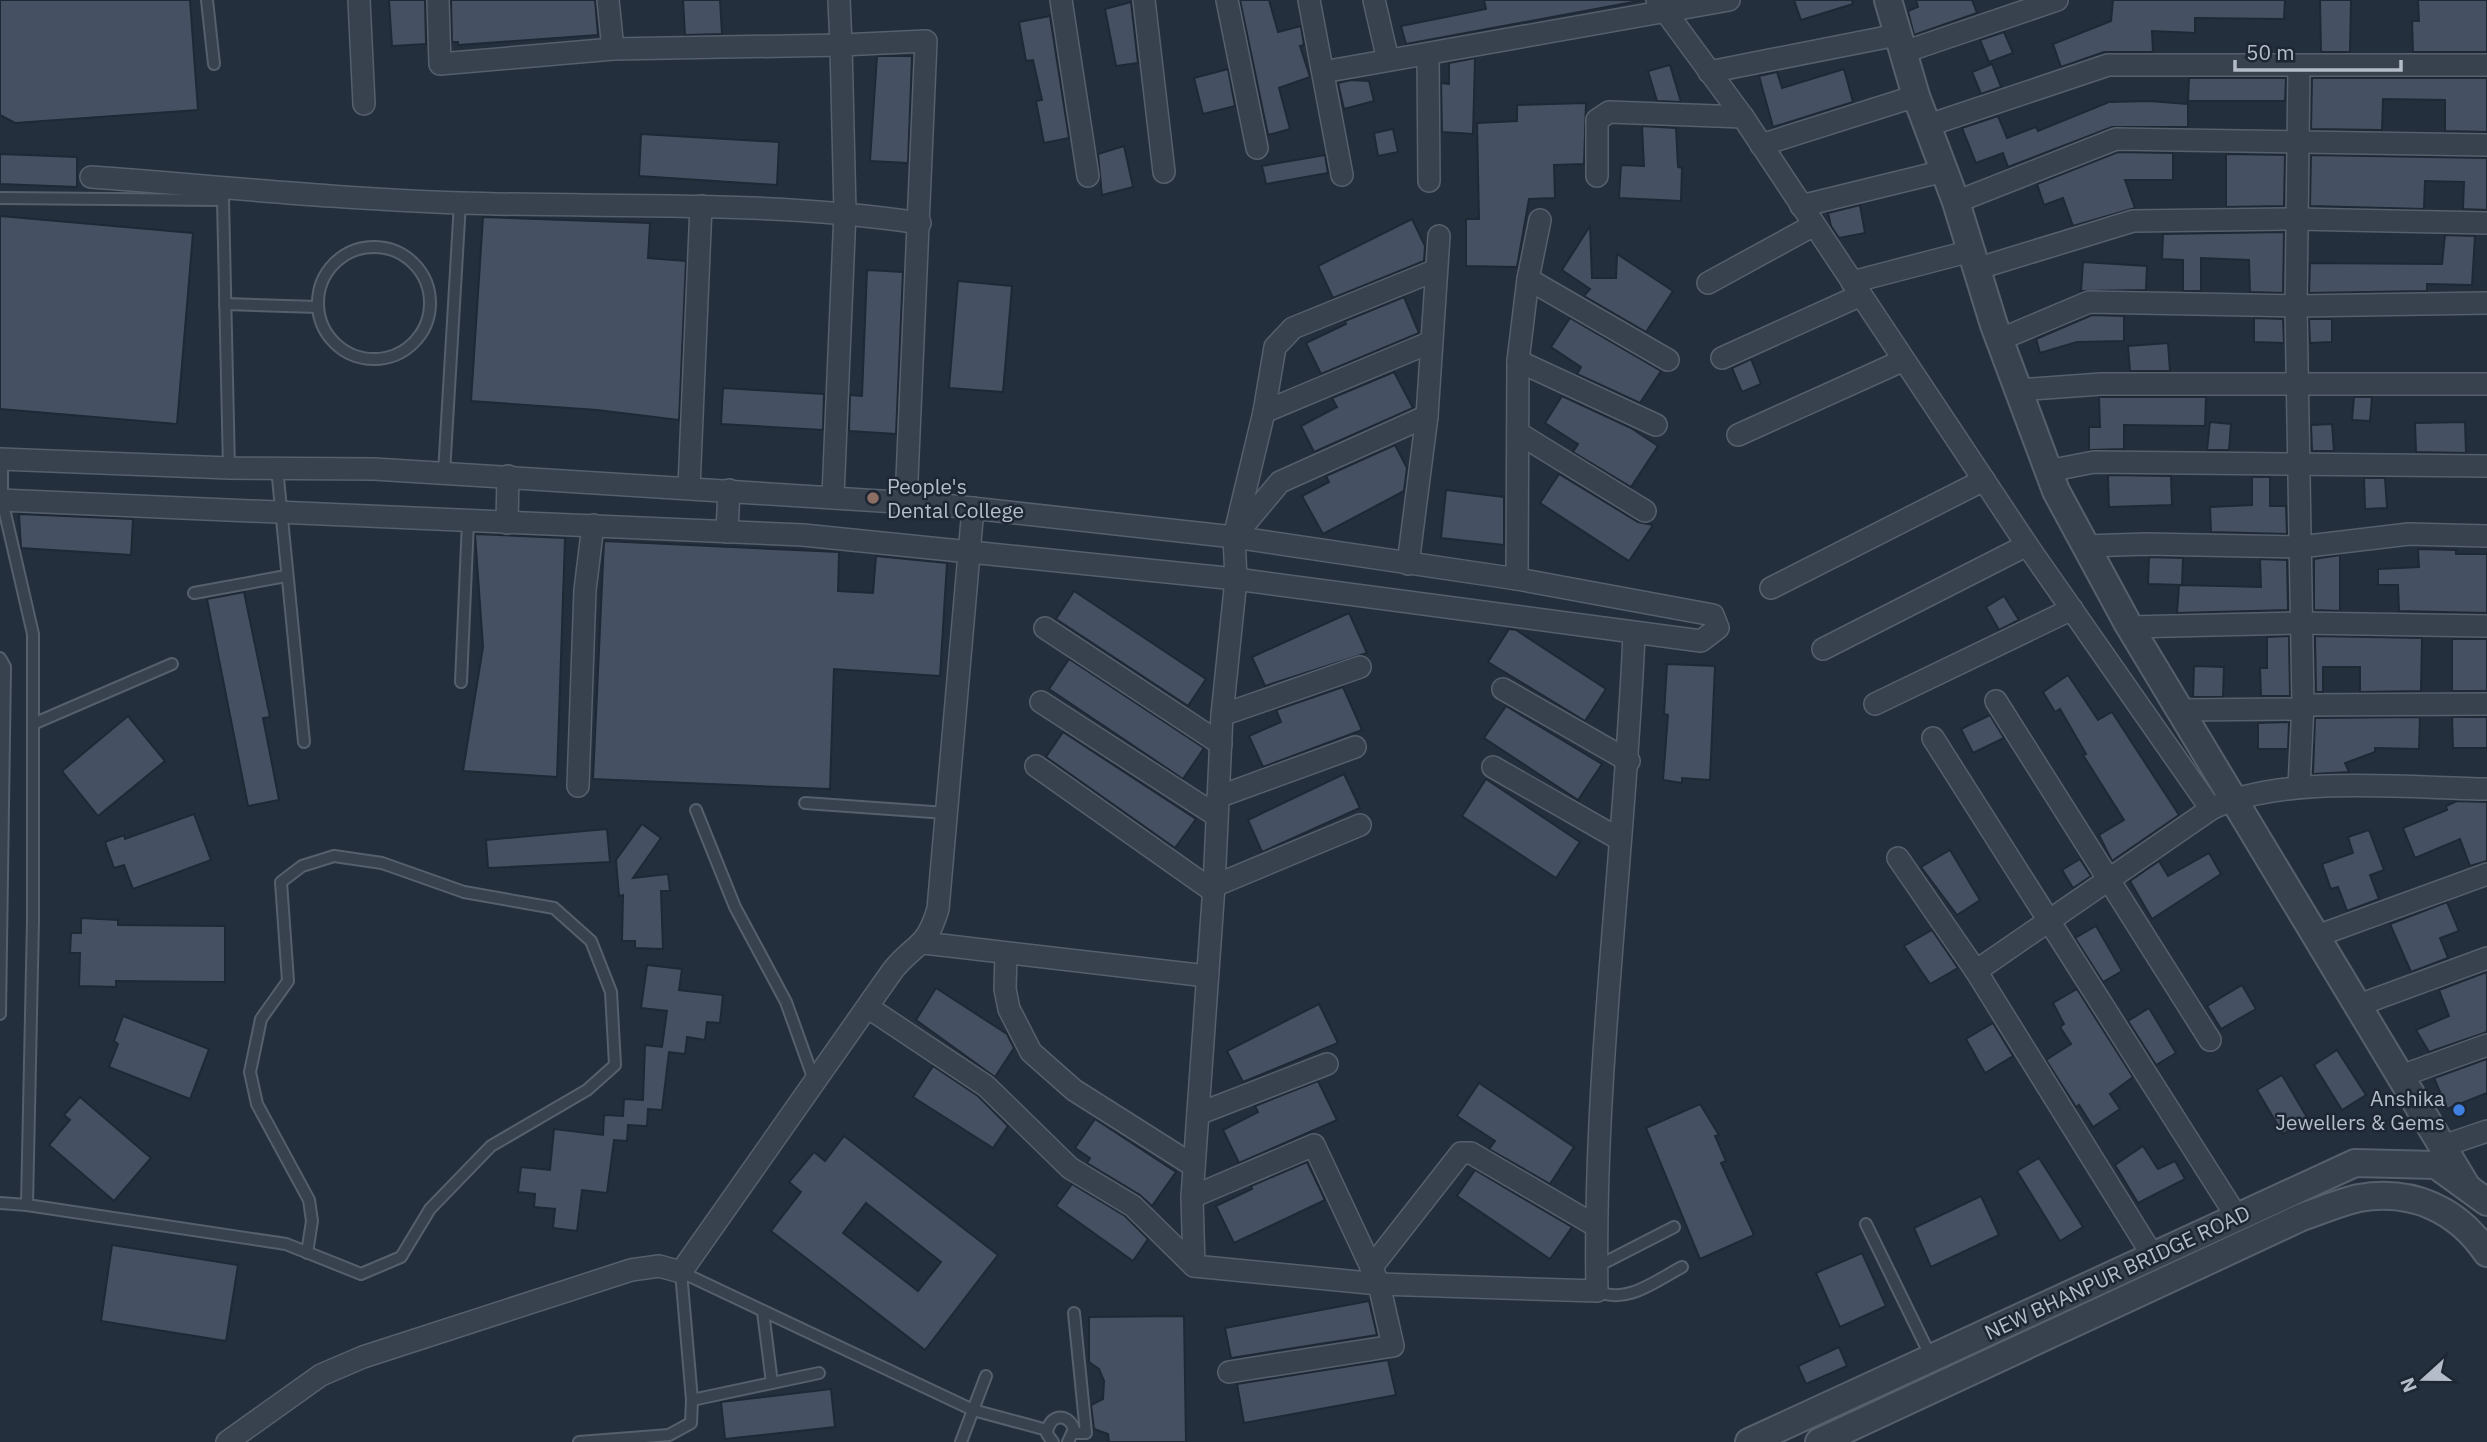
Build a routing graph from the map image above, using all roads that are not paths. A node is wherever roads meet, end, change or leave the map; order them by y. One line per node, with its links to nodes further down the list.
1 (206, 0): 20 (lane)
2 (359, 0): 26 (street)
3 (438, 0): 17 (street)
4 (608, 0): 17 (street)
5 (839, 0): 16 (street)
6 (1061, 0): 36 (street)
7 (1144, 0): 34 (street)
8 (1227, 0): 32 (street)
9 (1309, 0): 23 (street)
10 (1374, 0): 19 (street)
11 (1729, 0): 14 (street)
12 (1888, 0): 15 (street)
13 (2057, 0): 15 (street)
14 (1661, 6): 18 (street); 24 (street)
15 (1901, 43): 24 (street); 25 (street)
16 (841, 45): 17 (street); 45 (street); 48 (street)
17 (613, 49)
18 (1428, 55): 19 (street); 39 (street)
19 (1388, 60): 23 (street)
20 (214, 64)
21 (2487, 65): 22 (street)
22 (2299, 66): 28 (street); 29 (street)
23 (1323, 72): 35 (street)
24 (1709, 72): 27 (street)
25 (1916, 96): 28 (street); 30 (street)
26 (364, 103)
27 (1742, 117): 30 (street); 37 (street)
28 (1926, 126): 33 (street)
29 (2299, 142): 31 (street); 41 (street); 46 (street)
30 (1761, 145): 44 (street)
31 (2487, 145)
32 (1257, 148)
33 (1944, 171): 41 (street); 44 (street)
34 (1164, 172)
35 (1342, 175)
36 (1088, 176)
37 (1597, 176)
38 (92, 177): 42 (street)
39 (1429, 181)
40 (0, 198): 58 (lane)
41 (1956, 202): 52 (street)
42 (460, 203): 43 (street); 81 (lane)
43 (701, 206): 45 (street); 84 (street)
44 (1801, 206): 50 (street)
45 (845, 212): 48 (street); 86 (street)
46 (2297, 219): 49 (street); 52 (street); 59 (street)
47 (1541, 220): 54 (street)
48 (920, 223): 88 (street)
49 (2487, 223)
50 (1814, 225): 55 (street); 56 (street)
51 (1439, 236): 53 (street)
52 (1973, 260): 56 (street); 61 (street)
53 (1436, 270): 62 (street); 70 (street)
54 (1528, 279): 64 (street); 66 (street)
55 (1708, 283)
56 (1856, 288): 63 (street); 65 (street)
57 (2487, 303): 59 (street)
58 (225, 304): 60 (lane); 78 (lane)
59 (2296, 306): 61 (street); 67 (street)
60 (317, 307): 60 (lane)
61 (1999, 340): 69 (street)
62 (1432, 342): 70 (street); 71 (street)
63 (1722, 358)
64 (1668, 360)
65 (1904, 360): 74 (street); 83 (street)
66 (1518, 361): 72 (street); 73 (street)
67 (2298, 382): 68 (street); 69 (street); 76 (street)
68 (2487, 384)
69 (2017, 390): 80 (street)
70 (1264, 412): 97 (street)
71 (1427, 416): 97 (street); 102 (street)
72 (1656, 425)
73 (1518, 433): 90 (street); 105 (street)
74 (1738, 435)
75 (1, 459): 78 (street); 87 (lane)
76 (2301, 465): 77 (street); 80 (street); 100 (street)
77 (2487, 466)
78 (229, 468): 79 (street)
79 (277, 468): 81 (street); 91 (lane)
80 (2048, 471): 99 (street)
81 (444, 473): 82 (street)
82 (508, 476): 84 (street); 93 (street)
83 (1984, 480): 98 (street); 106 (street)
84 (690, 487): 85 (street)
85 (729, 490): 86 (street); 95 (street)
86 (833, 496): 88 (street)
87 (1, 500): 91 (street); 127 (lane)
88 (906, 502): 89 (street)
89 (973, 508): 97 (street); 101 (street)
90 (1645, 511)
91 (279, 514): 92 (street); 103 (lane)
92 (468, 521): 93 (street); 118 (lane)
93 (507, 523): 94 (street)
94 (593, 524): 95 (street); 135 (street)
95 (727, 532): 101 (street)
96 (2487, 536): 100 (street)
97 (1234, 537): 102 (street); 104 (street)
98 (2027, 545): 108 (street); 114 (street)
99 (2085, 546): 100 (street); 111 (street)
100 (2301, 547): 109 (street)
101 (969, 550): 104 (street); 143 (street)
102 (1408, 564): 105 (street)
103 (286, 576): 107 (lane); 129 (lane)
104 (1236, 579): 113 (street); 126 (street)
105 (1517, 579): 113 (street)
106 (1771, 588)
107 (194, 593)
108 (2071, 609): 122 (street); 141 (street)
109 (2301, 623): 110 (street); 111 (street); 124 (street)
110 (2487, 626)
111 (2130, 627): 125 (street)
112 (1045, 628): 130 (street)
113 (1634, 634): 132 (street)
114 (1823, 649)
115 (0, 658): 159 (lane)
116 (172, 664): 127 (lane)
117 (1360, 667): 126 (street)
118 (461, 682)
119 (1503, 688): 132 (street)
120 (1996, 701): 148 (street)
121 (1041, 702): 140 (street)
122 (1875, 704)
123 (2487, 705): 124 (street)
124 (2303, 707): 125 (street); 136 (street)
125 (2181, 710): 138 (street)
126 (1222, 715): 130 (street)
127 (33, 724): 172 (lane)
128 (1933, 738): 150 (street)
129 (304, 743)
130 (1221, 744): 140 (street)
131 (1355, 747): 140 (street)
132 (1629, 761): 145 (street)
133 (1036, 766): 149 (street)
134 (1493, 767): 145 (street)
135 (578, 786)
136 (2300, 787): 137 (street); 138 (street)
137 (2487, 789)
138 (2234, 797): 141 (street); 151 (street)
139 (805, 803): 143 (lane)
140 (1218, 807): 149 (street)
141 (2211, 809): 148 (street)
142 (695, 810): 164 (lane)
143 (946, 813): 152 (street)
144 (1360, 825): 149 (street)
145 (1619, 839): 175 (street)
146 (1898, 858): 155 (street)
147 (2487, 874): 151 (street)
148 (2110, 878): 150 (street); 160 (street)
149 (1214, 889): 156 (street)
150 (2049, 922): 155 (street); 173 (street)
151 (2317, 936): 157 (street)
152 (924, 943): 153 (street); 158 (street)
153 (1006, 954): 156 (street); 168 (street)
154 (2487, 958): 157 (street)
155 (1976, 971): 179 (street)
156 (1207, 976): 165 (street)
157 (2359, 1005): 163 (street)
158 (869, 1008): 164 (street); 180 (street)
159 (0, 1014)
160 (2210, 1041)
161 (2487, 1045): 163 (street)
162 (1327, 1065): 165 (street)
163 (2401, 1076): 167 (street)
164 (815, 1083): 183 (street)
165 (1198, 1114): 168 (street)
166 (2487, 1131): 167 (street)
167 (2443, 1146): 169 (street)
168 (1194, 1166): 170 (street)
169 (2477, 1195): 173 (street, NEW BHANPUR BRIDGE ROAD)
170 (1192, 1197): 180 (street); 184 (street)
171 (0, 1203): 172 (lane)
172 (27, 1205): 177 (lane)
173 (2237, 1217): 179 (street, NEW BHANPUR BRIDGE ROAD)
174 (1866, 1224): 188 (lane)
175 (1596, 1226): 181 (street); 184 (street)
176 (1674, 1227): 181 (lane)
177 (307, 1253): 177 (lane)
178 (2487, 1253): 202 (street, NEW BHANPUR BRIDGE ROAD)
179 (2153, 1256): 188 (street, NEW BHANPUR BRIDGE ROAD)
180 (1194, 1266): 184 (street)
181 (1596, 1267): 185 (street)
182 (1682, 1267): 185 (lane)
183 (681, 1272): 186 (lane); 193 (lane); 197 (street)
184 (1375, 1276): 185 (street); 189 (street)
185 (1597, 1291)
186 (763, 1312): 192 (lane); 194 (lane)
187 (1074, 1313): 196 (lane)
188 (1931, 1358): 201 (street, NEW BHANPUR BRIDGE ROAD)
189 (1229, 1372)
190 (819, 1373): 192 (lane)
191 (986, 1376): 194 (lane)
192 (772, 1383): 193 (lane)
193 (692, 1400): 198 (lane)
194 (973, 1410): 195 (lane); 199 (lane)
195 (1047, 1430): 196 (lane); 200 (lane)
196 (1071, 1438)
197 (227, 1442)
198 (579, 1442)
199 (961, 1442)
200 (1053, 1442)
201 (1749, 1442)
202 (1819, 1442)

